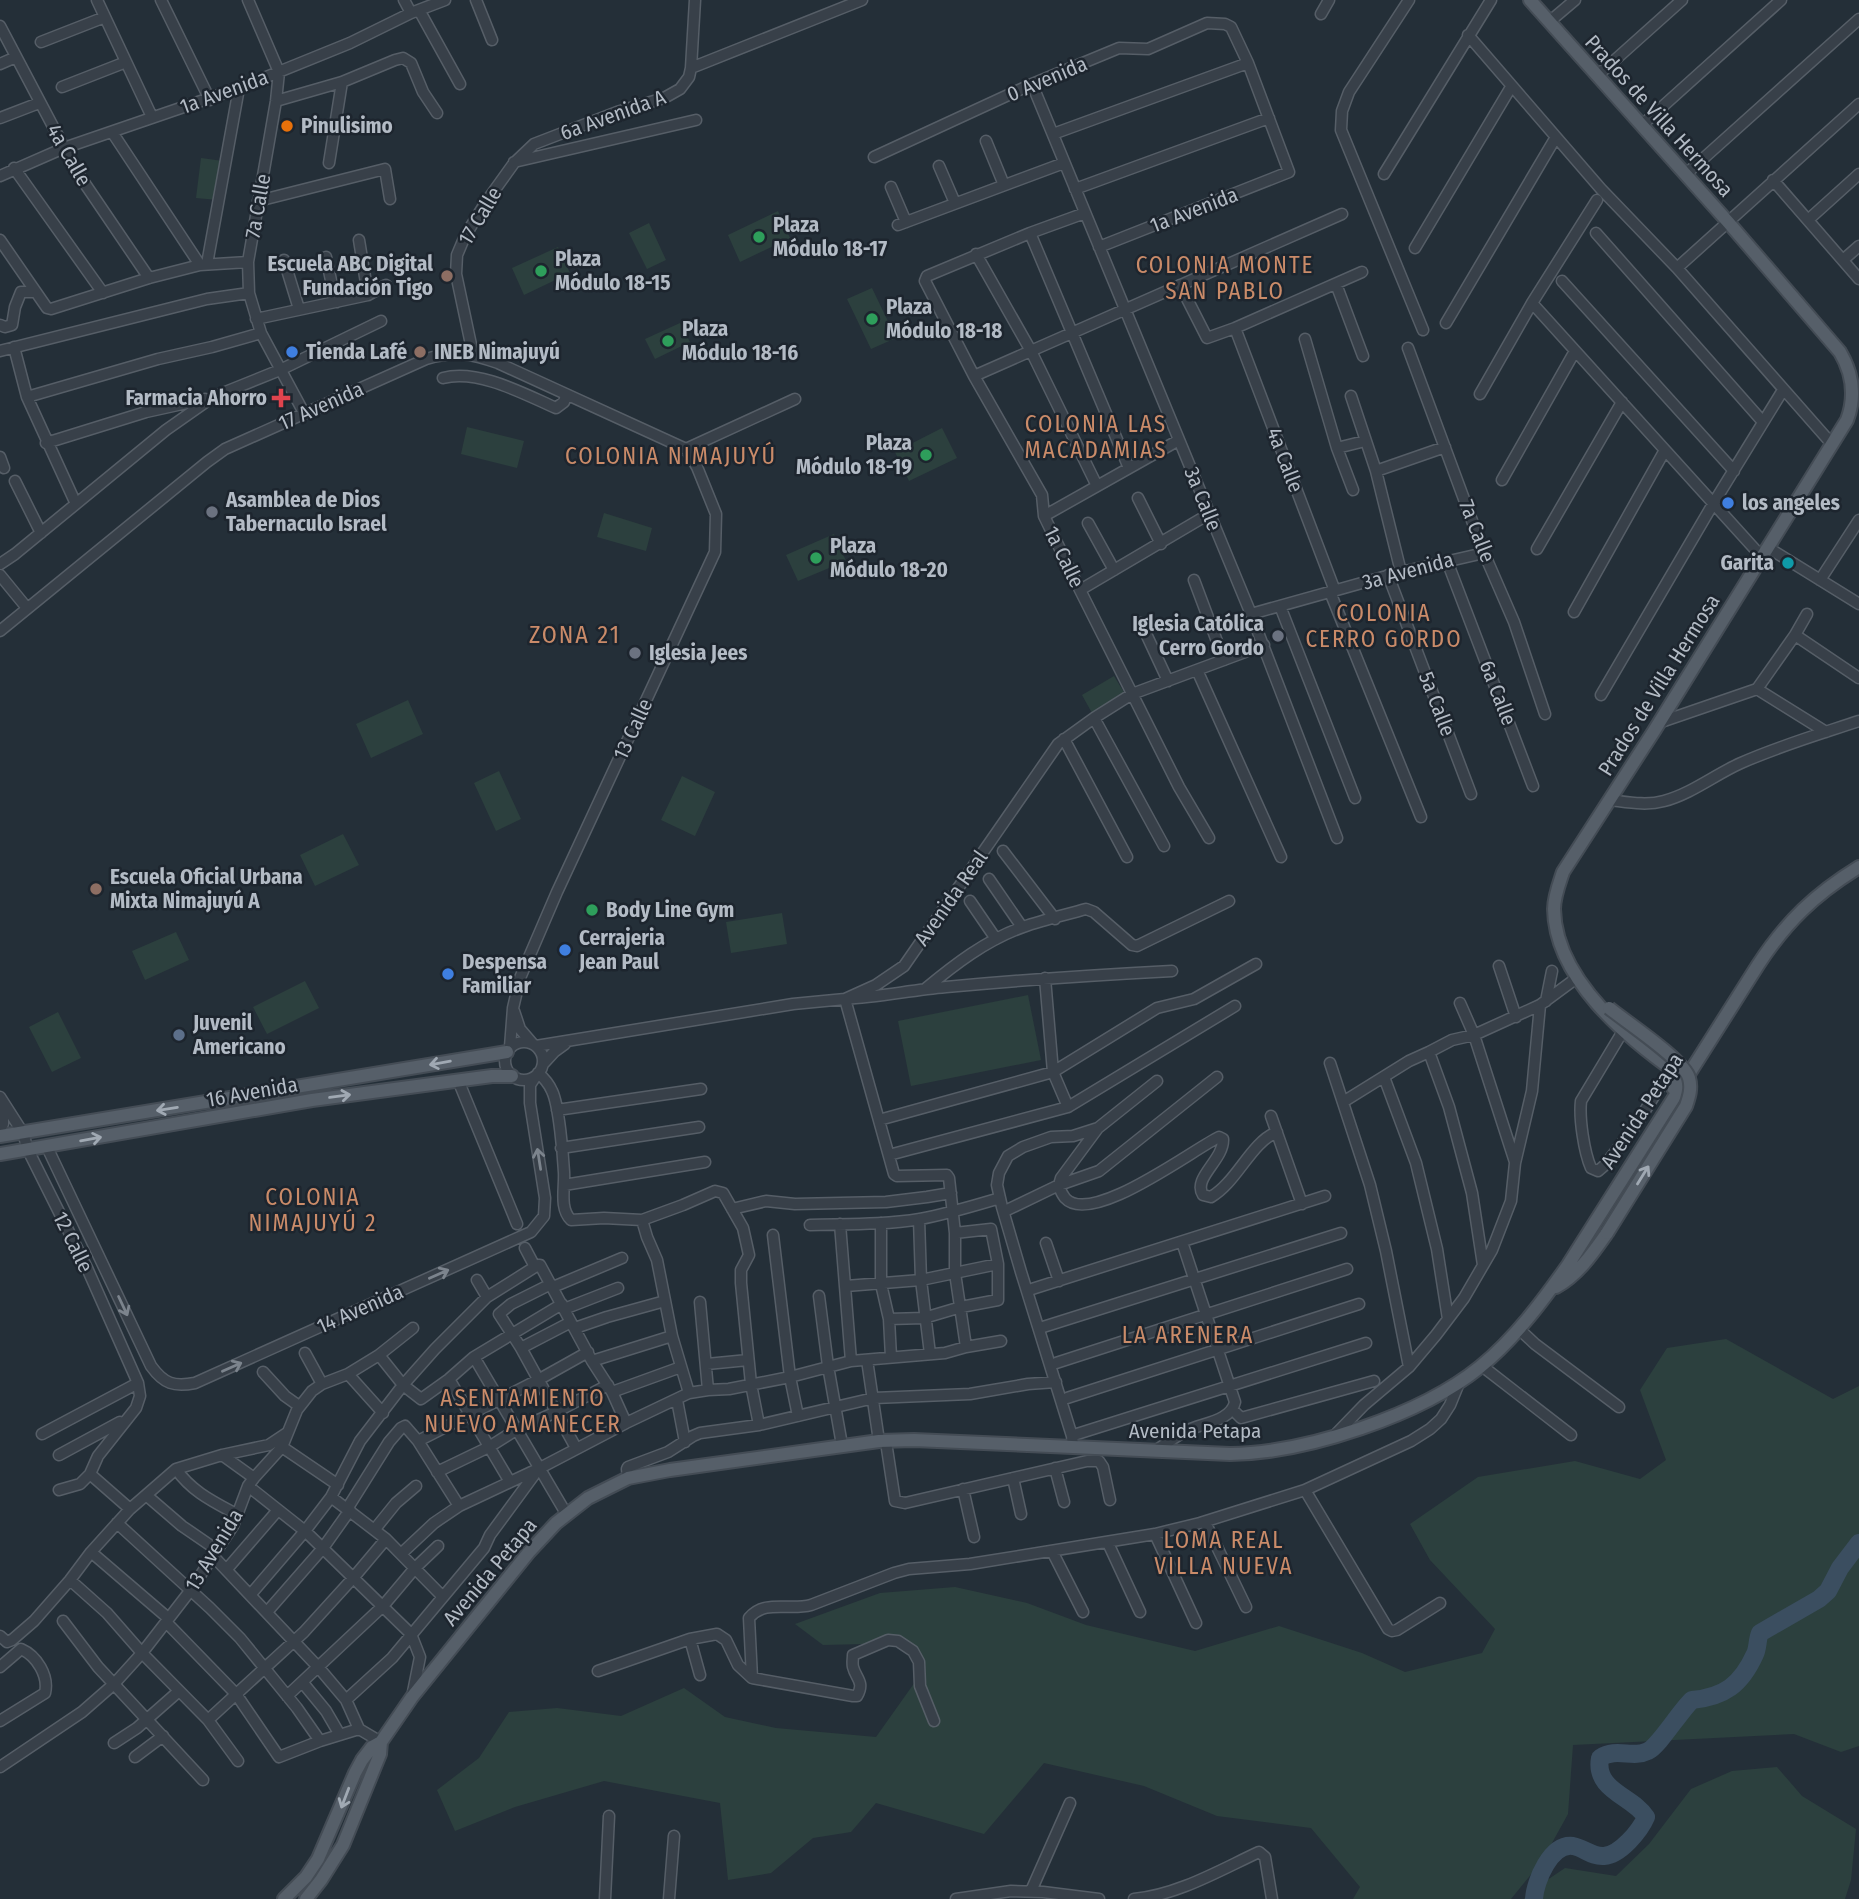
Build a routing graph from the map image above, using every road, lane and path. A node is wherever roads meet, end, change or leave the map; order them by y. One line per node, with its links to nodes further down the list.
1 (97, 0): 18 (street)
2 (161, 0): 38 (street)
3 (248, 0): 30 (street)
4 (404, 0): 16 (street)
5 (445, 0): 16 (street, 1a Avenida)
6 (475, 0): 23 (street)
7 (695, 0): 29 (street)
8 (862, 0): 29 (street)
9 (1329, 0): 17 (street)
10 (1409, 0): 109 (street)
11 (1491, 0): 22 (street)
12 (1530, 0): 20 (main road, Prados de Villa Hermosa)
13 (1575, 0): 20 (street)
14 (1682, 0): 31 (street)
15 (1781, 0): 47 (street)
16 (415, 12): 30 (street, 1a Avenida); 33 (street)
17 (1321, 14)
18 (105, 17): 24 (street); 26 (street)
19 (1859, 19): 60 (street)
20 (1549, 22): 31 (main road, Prados de Villa Hermosa)
21 (0, 26): 25 (street, 4a Calle)
22 (1468, 36): 36 (street); 59 (street)
23 (492, 40)
24 (41, 42)
25 (16, 57): 28 (street); 40 (street, 4a Calle)
26 (126, 62): 35 (street); 43 (street)
27 (1248, 62): 34 (street, 0 Avenida); 45 (street); 49 (street)
28 (0, 64)
29 (691, 68): 55 (street, 6a Avenida A)
30 (279, 72): 37 (street, 1a Avenida); 39 (street, 7a Calle)
31 (1597, 76): 47 (main road, Prados de Villa Hermosa)
32 (341, 82): 39 (street); 42 (street); 54 (street)
33 (460, 84)
34 (1032, 84): 49 (street, 3a Calle); 53 (street, 0 Avenida)
35 (62, 86)
36 (1511, 86): 50 (street); 81 (street)
37 (239, 89): 38 (street, 1a Avenida); 87 (street)
38 (210, 100): 43 (street, 1a Avenida)
39 (276, 101): 69 (street, 7a Calle)
40 (39, 103): 44 (street); 52 (street, 4a Calle)
41 (1859, 104): 63 (street)
42 (437, 113)
43 (152, 117): 48 (street, 1a Avenida)
44 (0, 118)
45 (1269, 118): 66 (street); 80 (street, 1a Avenida)
46 (696, 120): 55 (street)
47 (1642, 125): 60 (main road, Prados de Villa Hermosa)
48 (112, 132): 52 (street, 1a Avenida); 87 (street)
49 (1053, 134): 56 (street, 3a Calle)
50 (1556, 137): 88 (street); 106 (street)
51 (986, 141): 64 (street)
52 (64, 148): 58 (street, 1a Avenida); 90 (street, 4a Calle)
53 (874, 157)
54 (329, 163)
55 (514, 163): 118 (street, 17 Calle)
56 (1065, 163): 64 (street); 66 (street, 3a Calle)
57 (939, 166): 70 (street)
58 (14, 168): 62 (street, 1a Avenida); 97 (street)
59 (1384, 174)
60 (1685, 174): 74 (main road, Prados de Villa Hermosa)
61 (1859, 174): 73 (street)
62 (0, 176)
63 (1773, 180): 73 (street); 74 (street)
64 (1004, 185): 70 (street)
65 (891, 187): 70 (street)
66 (1075, 189): 71 (street, 3a Calle)
67 (390, 199): 69 (street)
68 (1597, 200): 101 (street)
69 (258, 201): 86 (street, 7a Calle)
70 (955, 203)
71 (1085, 213): 75 (street); 80 (street, 3a Calle)
72 (1342, 214): 95 (street)
73 (1808, 220): 85 (street)
74 (1728, 222): 88 (street); 136 (main road, Prados de Villa Hermosa)
75 (1030, 233): 82 (street); 111 (street)
76 (1596, 233): 132 (street)
77 (359, 240): 99 (street)
78 (1, 244): 96 (street)
79 (1859, 246): 85 (street)
80 (1099, 247): 103 (street, 3a Calle)
81 (1415, 248)
82 (976, 254): 116 (street); 121 (street, 1a Calle)
83 (326, 257): 100 (street)
84 (284, 260): 102 (street)
85 (1843, 260): 91 (street)
86 (248, 262): 87 (street); 98 (street, 7a Calle)
87 (204, 265): 90 (street)
88 (1677, 268): 123 (street)
89 (1362, 272): 93 (street)
90 (149, 278): 97 (street)
91 (1859, 279)
92 (1562, 281): 145 (street)
93 (1336, 284): 108 (street); 119 (street)
94 (386, 285): 99 (street)
95 (1180, 285): 103 (street); 108 (street)
96 (36, 292): 97 (street); 107 (street)
97 (103, 293)
98 (249, 293): 104 (street, 7a Calle); 113 (street)
99 (368, 295): 100 (street)
100 (337, 302): 102 (street)
101 (1532, 303): 117 (street); 124 (street)
102 (299, 309): 104 (street)
103 (1125, 309): 111 (street); 133 (street, 3a Calle)
104 (256, 319): 110 (street, 7a Calle)
105 (381, 321): 120 (street)
106 (1446, 323)
107 (0, 325)
108 (1235, 328): 172 (street, 4a Calle)
109 (1423, 330)
110 (261, 333): 120 (street, 7a Calle); 127 (street)
111 (1072, 333): 116 (street); 143 (street)
112 (1305, 339): 139 (street)
113 (14, 347): 115 (street); 127 (street)
114 (1408, 348): 137 (street, 7a Calle)
115 (0, 351)
116 (1031, 351): 121 (street); 148 (street)
117 (1575, 351): 130 (street); 146 (street)
118 (473, 355): 125 (street, 17 Avenida); 131 (street, 17 Avenida)
119 (1363, 356)
120 (280, 370): 128 (street); 131 (street, 7a Calle)
121 (974, 376): 154 (street, 1a Calle)
122 (443, 378): 125 (street)
123 (1783, 390): 132 (street); 136 (street)
124 (1480, 394)
125 (566, 395): 138 (street, 17 Avenida)
126 (1351, 396): 134 (street)
127 (27, 397): 135 (street)
128 (213, 397): 135 (street); 151 (street)
129 (795, 399): 138 (street)
130 (1622, 402): 140 (street); 160 (street)
131 (304, 413): 175 (street, 17 Avenida)
132 (1763, 422): 145 (street)
133 (1179, 440): 143 (street); 153 (street, 3a Calle)
134 (1365, 441): 139 (street); 144 (street)
135 (46, 443): 151 (street)
136 (1831, 443): 161 (main road, Prados de Villa Hermosa)
137 (1445, 447): 144 (street); 162 (street, 7a Calle)
138 (686, 449): 225 (street, 13 Calle)
139 (1337, 449): 149 (street)
140 (1665, 450): 152 (street); 176 (street)
141 (0, 457): 142 (street)
142 (4, 468)
143 (1129, 468): 148 (street)
144 (1376, 471): 166 (street)
145 (1734, 471): 152 (street)
146 (1502, 480)
147 (15, 481): 157 (street)
148 (1097, 486): 154 (street)
149 (1353, 490)
150 (1138, 498): 159 (street)
151 (76, 504): 157 (street)
152 (1713, 504): 161 (street); 189 (street)
153 (1209, 514): 159 (street); 177 (street, 3a Calle)
154 (1044, 516): 171 (street, 1a Calle)
155 (1859, 520): 158 (street)
156 (1088, 523): 165 (street)
157 (41, 533): 164 (street)
158 (1854, 536): 170 (street)
159 (1161, 544): 165 (street)
160 (1537, 549)
161 (1764, 552): 170 (street); 193 (main road, Prados de Villa Hermosa)
162 (1484, 553): 163 (street, 3a Avenida); 190 (street, 7a Calle)
163 (1447, 561): 166 (street, 3a Avenida); 196 (street, 6a Calle)
164 (0, 564)
165 (1114, 570): 171 (street)
166 (1401, 572): 168 (street, 3a Avenida)
167 (0, 575): 175 (street)
168 (1388, 575): 172 (street, 3a Avenida); 197 (street, 5a Calle)
169 (1194, 580): 183 (street)
170 (1820, 580): 173 (street)
171 (1080, 590): 188 (street, 1a Calle)
172 (1333, 592): 174 (street, 3a Avenida); 200 (street, 4a Calle)
173 (1859, 604)
174 (1280, 606): 177 (street, 3a Avenida); 198 (street)
175 (27, 608): 180 (street, 17 Avenida)
176 (1574, 612)
177 (1251, 614): 182 (street, 3a Calle)
178 (1807, 614): 181 (street)
179 (1141, 623): 186 (street)
180 (0, 631)
181 (1794, 635): 185 (street); 187 (street)
182 (1264, 645): 183 (street, Avenida Real); 202 (street, 3a Calle)
183 (1224, 660): 184 (street, Avenida Real)
184 (1197, 670): 186 (street, Avenida Real); 206 (street)
185 (1859, 678)
186 (1168, 681): 188 (street, Avenida Real)
187 (1757, 689): 193 (street); 194 (street)
188 (1132, 694): 191 (street, Avenida Real); 201 (street, 1a Calle)
189 (1601, 695)
190 (1545, 714)
191 (1094, 718): 195 (street, Avenida Real); 203 (street)
192 (1859, 721): 194 (street)
193 (1658, 724): 199 (main road, Prados de Villa Hermosa)
194 (1826, 732): 199 (street)
195 (1065, 738): 205 (street); 221 (street, Avenida Real)
196 (1533, 786)
197 (1471, 794)
198 (1355, 798)
199 (1610, 800): 219 (main road, Prados de Villa Hermosa)
200 (1421, 817)
201 (1209, 838)
202 (1337, 838)
203 (1164, 846)
204 (1003, 851): 211 (street)
205 (1127, 857)
206 (1281, 858)
207 (1859, 867): 244 (main road, Avenida Petapa)
208 (989, 878): 212 (street)
209 (970, 901): 213 (street)
210 (1229, 901): 211 (street)
211 (1055, 919): 212 (street)
212 (1023, 927): 213 (street)
213 (996, 939): 220 (street)
214 (1256, 964): 236 (street)
215 (1499, 966): 226 (street)
216 (1172, 971): 218 (street)
217 (1552, 971): 223 (street)
218 (1045, 978): 220 (street); 236 (street)
219 (1581, 983): 223 (street); 227 (main road, Prados de Villa Hermosa); 300 (main road, one-way to 219, bridge)
220 (924, 989): 221 (street)
221 (845, 999): 229 (street, Avenida Real); 250 (street)
222 (1460, 1003): 228 (street)
223 (1543, 1003): 226 (street); 263 (street)
224 (1234, 1006): 247 (street)
225 (513, 1007): 230 (street); 231 (street, 13 Calle)
226 (1516, 1017): 228 (street)
227 (1623, 1031): 234 (main road, Prados de Villa Hermosa); 234 (street)
228 (1474, 1035): 232 (street); 263 (street)
229 (581, 1038): 230 (street, Avenida Real); 235 (street, Avenida Real)
230 (534, 1045): 231 (street); 235 (street)
231 (509, 1050): 237 (street); 255 (main road, 16 Avenida, one-way to 255)
232 (1429, 1052): 239 (street); 287 (street)
233 (1330, 1063): 246 (street)
234 (1671, 1069): 244 (main road)
235 (539, 1071): 237 (street); 243 (street); 248 (street)
236 (1052, 1072): 247 (street); 250 (street)
237 (514, 1077): 240 (main road, 16 Avenida); 243 (street)
238 (1217, 1077): 265 (street)
239 (1384, 1077): 246 (street); 311 (street)
240 (458, 1080): 257 (main road, 16 Avenida, one-way to 240); 276 (street)
241 (1157, 1082): 253 (street)
242 (701, 1089): 248 (street)
243 (528, 1099): 346 (street, 14 Avenida, one-way to 243)
244 (1672, 1099): 300 (main road, Avenida Petapa)
245 (1, 1100): 252 (street, 12 Calle); 255 (street, 12 Calle)
246 (1343, 1102): 337 (street)
247 (1068, 1107): 261 (street)
248 (557, 1110): 258 (street)
249 (1271, 1116): 254 (street)
250 (879, 1120): 261 (street)
251 (699, 1127): 258 (street)
252 (0, 1128)
253 (1098, 1128): 265 (street); 268 (street)
254 (1276, 1132): 265 (street); 269 (street)
255 (23, 1133): 256 (main road, 16 Avenida); 259 (street, 12 Calle)
256 (0, 1136)
257 (47, 1147): 259 (main road, 16 Avenida); 346 (street, 12 Calle, one-way to 346)
258 (561, 1148): 264 (street)
259 (28, 1150): 260 (main road, 16 Avenida); 345 (street, 12 Calle)
260 (0, 1154)
261 (889, 1154): 266 (street)
262 (705, 1161): 264 (street)
263 (1515, 1163): 287 (street)
264 (564, 1185): 274 (street)
265 (1059, 1185): 271 (street)
266 (951, 1192): 270 (street); 272 (street)
267 (1325, 1196): 269 (street)
268 (1000, 1198): 272 (street); 344 (street)
269 (1301, 1203): 282 (street)
270 (732, 1209): 274 (street); 329 (street)
271 (1007, 1210)
272 (953, 1212): 273 (street); 279 (street)
273 (919, 1219): 275 (street); 291 (street)
274 (642, 1220): 303 (street)
275 (881, 1223): 277 (street); 295 (street)
276 (517, 1224)
277 (840, 1224): 278 (street); 297 (street)
278 (810, 1225)
279 (955, 1233): 286 (street); 290 (street)
280 (1341, 1233): 293 (street)
281 (773, 1235): 340 (street)
282 (1182, 1242): 293 (street); 294 (street)
283 (1046, 1243): 294 (street)
284 (525, 1248): 288 (street)
285 (622, 1258): 296 (street)
286 (998, 1264): 290 (street); 307 (street)
287 (1483, 1265): 311 (street)
288 (535, 1267): 296 (street); 302 (street)
289 (1347, 1269): 308 (street)
290 (955, 1273): 291 (street); 307 (street)
291 (921, 1279): 295 (street); 309 (street)
292 (477, 1280): 302 (street)
293 (1194, 1280): 308 (street); 313 (street)
294 (1059, 1281): 299 (street)
295 (881, 1284): 297 (street); 310 (street)
296 (552, 1285): 306 (street); 316 (street)
297 (846, 1286): 331 (street)
298 (618, 1288): 306 (street)
299 (1032, 1289)
300 (1550, 1290): 315 (main road, Avenida Petapa)
301 (819, 1296): 334 (street)
302 (487, 1297): 350 (street)
303 (665, 1301): 312 (street); 317 (street)
304 (700, 1302): 333 (street)
305 (1359, 1304): 322 (street)
306 (563, 1306): 312 (street); 316 (street)
307 (961, 1307): 309 (street); 320 (street)
308 (1206, 1315): 322 (street); 332 (street)
309 (924, 1318): 310 (street); 324 (street)
310 (889, 1319): 328 (street)
311 (1448, 1319): 337 (street)
312 (573, 1325): 321 (street); 326 (street)
313 (1043, 1327)
314 (413, 1328): 325 (street, 13 Avenida)
315 (1519, 1329): 335 (main road, Avenida Petapa); 361 (street)
316 (511, 1333): 321 (street); 327 (street)
317 (672, 1336): 326 (street); 336 (street)
318 (1001, 1341): 320 (street)
319 (1366, 1343): 351 (street)
320 (966, 1347): 324 (street)
321 (521, 1348): 342 (street)
322 (1218, 1350): 351 (street); 356 (street)
323 (305, 1353): 348 (street)
324 (930, 1354): 328 (street)
325 (379, 1355): 339 (street, 13 Avenida); 350 (street)
326 (590, 1356): 342 (street); 352 (street)
327 (474, 1357): 341 (street); 357 (street)
328 (891, 1357): 330 (street)
329 (748, 1360): 333 (street); 349 (street)
330 (867, 1360): 331 (street); 355 (street)
331 (851, 1361): 334 (street)
332 (1056, 1363)
333 (707, 1364): 353 (street)
334 (828, 1366): 340 (street); 360 (street)
335 (1482, 1366): 347 (main road, Avenida Petapa); 373 (street)
336 (681, 1367): 352 (street); 354 (street)
337 (1409, 1367): 374 (street)
338 (263, 1372): 359 (street)
339 (348, 1374): 348 (street, 13 Avenida); 364 (street)
340 (790, 1377): 349 (street); 366 (street)
341 (449, 1379): 350 (street); 365 (street)
342 (538, 1380): 357 (street); 363 (street)
343 (1374, 1381): 362 (street)
344 (1056, 1382): 355 (street); 375 (street)
345 (138, 1383): 367 (street); 372 (street)
346 (168, 1383)
347 (1459, 1383): 374 (main road, Avenida Petapa); 403 (street)
348 (322, 1384): 359 (street, 13 Avenida)
349 (751, 1384): 353 (street); 369 (street)
350 (403, 1385): 364 (street)
351 (1230, 1387): 362 (street); 375 (street)
352 (610, 1389): 363 (street); 368 (street)
353 (708, 1390): 354 (street)
354 (689, 1393): 358 (street)
355 (874, 1398): 360 (street); 378 (street)
356 (1067, 1398)
357 (499, 1400): 365 (street); 370 (street)
358 (677, 1400): 368 (street); 377 (street)
359 (299, 1406): 371 (street, 13 Avenida)
360 (835, 1406): 366 (street); 379 (street)
361 (1619, 1407)
362 (1233, 1410): 384 (street)
363 (556, 1412): 370 (street); 382 (street)
364 (383, 1413): 399 (street)
365 (470, 1415): 376 (street); 381 (street)
366 (798, 1416): 369 (street)
367 (125, 1419): 386 (street); 394 (street)
368 (626, 1423): 382 (street)
369 (759, 1425): 377 (street)
370 (516, 1430): 381 (street); 389 (street)
371 (287, 1433): 380 (street, 13 Avenida); 387 (street)
372 (42, 1434)
373 (1571, 1435)
374 (1334, 1436): 384 (main road, Avenida Petapa)
375 (1075, 1440): 378 (main road, Avenida Petapa); 383 (main road, Avenida Petapa)
376 (418, 1441): 393 (street); 410 (street)
377 (685, 1442): 385 (street)
378 (883, 1442): 379 (main road, Avenida Petapa); 401 (street)
379 (842, 1446): 392 (main road, Avenida Petapa)
380 (282, 1447): 397 (street, 13 Avenida); 399 (street)
381 (489, 1447): 393 (street); 398 (street)
382 (576, 1448): 389 (street)
383 (1088, 1448): 384 (main road, Avenida Petapa); 388 (street)
384 (1155, 1451)
385 (668, 1452): 392 (street); 395 (street)
386 (59, 1455)
387 (222, 1455): 391 (street); 397 (street)
388 (1081, 1462): 390 (street); 406 (street)
389 (540, 1468): 398 (street); 413 (street); 435 (street)
390 (1055, 1468): 396 (street); 407 (street)
391 (176, 1469): 404 (street); 414 (street)
392 (670, 1470): 395 (main road, Avenida Petapa)
393 (437, 1472): 408 (street)
394 (90, 1474): 402 (street); 409 (street)
395 (628, 1478): 413 (main road, Avenida Petapa)
396 (1013, 1478): 401 (street); 412 (street)
397 (251, 1482): 411 (street); 414 (street, 13 Avenida)
398 (510, 1482): 408 (street)
399 (338, 1485): 405 (street)
400 (415, 1486): 417 (street)
401 (963, 1489): 420 (street)
402 (59, 1490)
403 (1305, 1490): 415 (street); 436 (street)
404 (146, 1495): 409 (street); 427 (street)
405 (331, 1497): 410 (street); 418 (street)
406 (1110, 1500)
407 (1064, 1502)
408 (459, 1506): 428 (street)
409 (130, 1508): 416 (street)
410 (349, 1509): 417 (street); 424 (street)
411 (278, 1510): 418 (street); 430 (street)
412 (1021, 1514)
413 (567, 1515): 461 (main road, Avenida Petapa)
414 (238, 1516): 427 (street, 13 Avenida)
415 (1205, 1522): 419 (street); 438 (street)
416 (117, 1523): 426 (street); 433 (street)
417 (375, 1529): 421 (street)
418 (305, 1531): 424 (street); 434 (street)
419 (1155, 1534): 422 (street); 444 (street)
420 (974, 1537)
421 (386, 1539): 428 (street); 431 (street)
422 (1108, 1543): 425 (street); 441 (street)
423 (438, 1546): 429 (street)
424 (323, 1548): 431 (street); 439 (street)
425 (1052, 1551): 440 (street); 455 (street)
426 (91, 1552): 432 (street); 442 (street)
427 (215, 1553): 430 (street); 433 (street, 13 Avenida)
428 (402, 1553): 429 (street)
429 (415, 1568): 435 (street); 437 (street)
430 (227, 1569): 434 (street)
431 (354, 1577): 437 (street); 448 (street)
432 (71, 1580): 446 (street); 449 (street)
433 (190, 1591): 442 (street, 13 Avenida); 451 (street)
434 (251, 1594): 439 (street)
435 (443, 1597): 445 (street)
436 (1440, 1603)
437 (383, 1606): 445 (street); 452 (street)
438 (1246, 1607)
439 (267, 1612): 448 (street)
440 (1083, 1612)
441 (1140, 1612)
442 (167, 1620): 449 (street, 13 Avenida); 459 (street)
443 (63, 1621): 457 (street)
444 (1196, 1623)
445 (411, 1634): 461 (street); 462 (street)
446 (0, 1636)
447 (690, 1639): 453 (street); 454 (street); 455 (street)
448 (295, 1641): 451 (street); 452 (street)
449 (142, 1653): 457 (street, 13 Avenida); 458 (street)
450 (0, 1667): 465 (street)
451 (263, 1668): 459 (street); 460 (street)
452 (319, 1668): 456 (street); 462 (street)
453 (598, 1671)
454 (700, 1675)
455 (752, 1678): 466 (street)
456 (303, 1683): 460 (street); 468 (street)
457 (114, 1684): 463 (street); 475 (street, 13 Avenida)
458 (179, 1691): 463 (street); 464 (street)
459 (236, 1694): 464 (street); 470 (street)
460 (287, 1696): 470 (street)
461 (412, 1697): 471 (main road, Avenida Petapa)
462 (346, 1700): 467 (street)
463 (148, 1719): 469 (street); 472 (street)
464 (208, 1720): 474 (street)
465 (0, 1721)
466 (934, 1721)
467 (359, 1729): 468 (street); 471 (street)
468 (340, 1735): 470 (street)
469 (163, 1736): 473 (street); 476 (street)
470 (320, 1741)
471 (381, 1742): 481 (main road, Avenida Petapa)
472 (114, 1743)
473 (135, 1757)
474 (238, 1761)
475 (0, 1768)
476 (203, 1780)
477 (1070, 1803): 480 (street)
478 (609, 1816): 483 (street)
479 (674, 1836): 484 (street)
480 (1031, 1891): 485 (street); 486 (street)
481 (296, 1897)
482 (1153, 1898): 487 (street); 488 (street)
483 (605, 1899)
484 (669, 1899)
485 (956, 1899)
486 (1098, 1899)
487 (1135, 1899)
488 (1272, 1899)

